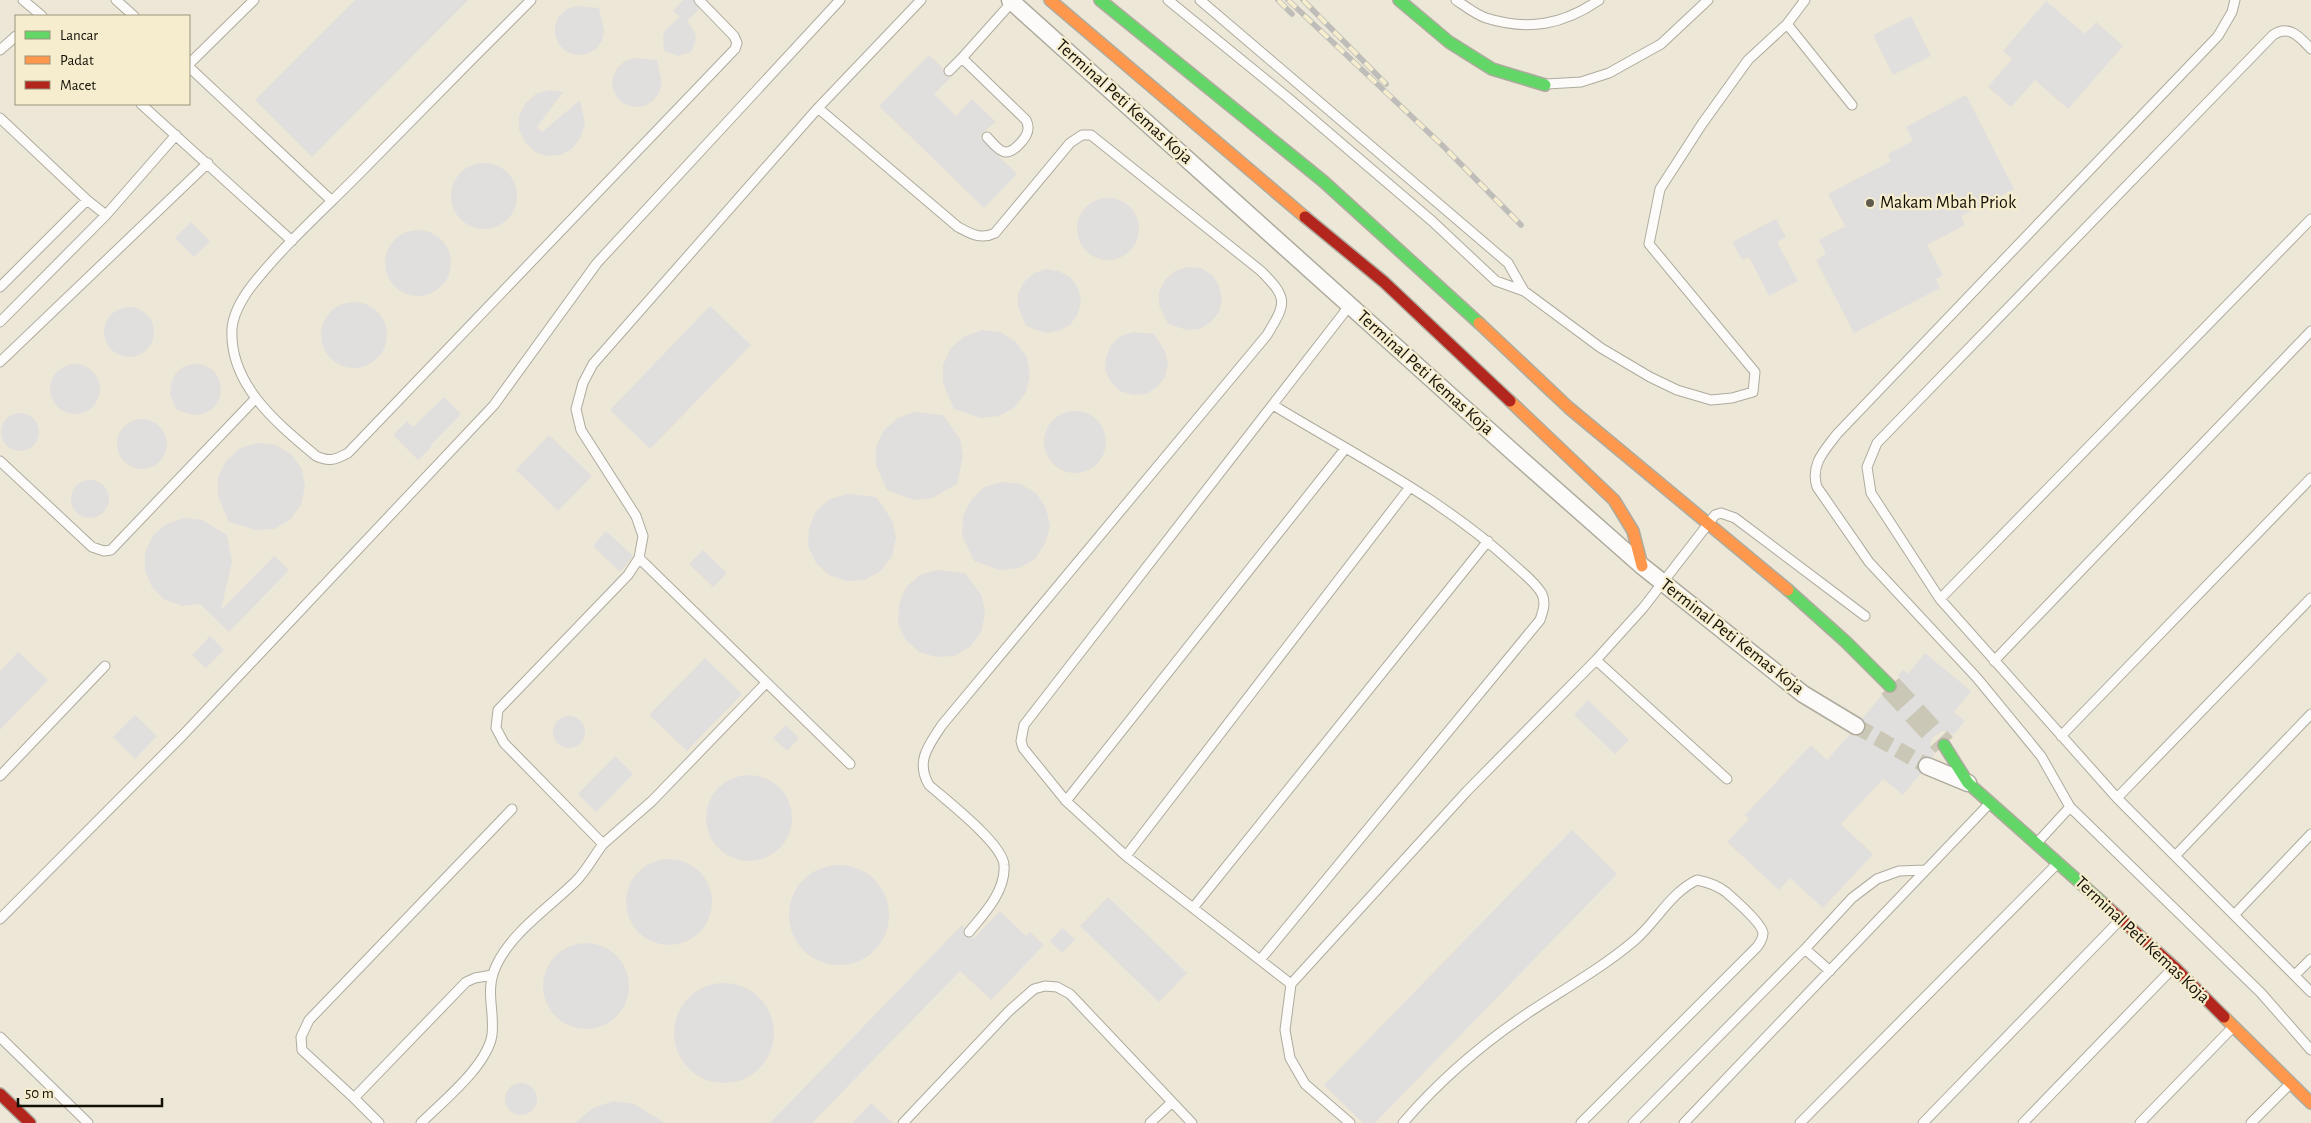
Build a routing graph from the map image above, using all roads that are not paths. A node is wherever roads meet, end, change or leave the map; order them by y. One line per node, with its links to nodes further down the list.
1 (24, 0): 19 (lane)
2 (116, 0): 20 (lane)
3 (254, 0): 26 (lane)
4 (530, 0): 40 (lane)
5 (699, 0): 50 (lane)
6 (840, 0): 92 (lane)
7 (921, 0): 34 (lane)
8 (1050, 0): 59 (main road)
9 (1100, 0): 56 (main road)
10 (1168, 0): 30 (lane)
11 (1200, 0): 28 (lane)
12 (1399, 0): 31 (main road)
13 (1456, 0): 14 (lane)
14 (1598, 0)
15 (1708, 0): 31 (lane)
16 (1805, 0): 21 (lane)
17 (2235, 0): 81 (lane)
18 (1011, 1): 25 (lane); 46 (street, Terminal Peti Kemas Koja)
19 (40, 15)
20 (133, 15)
21 (1787, 24): 33 (lane); 45 (lane)
22 (15, 37): 24 (lane)
23 (2311, 48): 62 (lane)
24 (0, 50)
25 (962, 58): 29 (lane); 37 (lane)
26 (190, 65)
27 (190, 67): 40 (lane)
28 (1281, 69): 30 (lane); 45 (lane)
29 (949, 71)
30 (1269, 83): 45 (lane)
31 (1545, 85)
32 (142, 105): 36 (lane)
33 (1852, 105)
34 (818, 108): 58 (lane); 94 (lane)
35 (0, 118): 39 (lane)
36 (176, 135): 38 (lane); 41 (lane)
37 (986, 137)
38 (208, 163): 43 (lane); 49 (lane)
39 (87, 200): 41 (lane); 44 (lane)
40 (332, 201): 43 (lane)
41 (106, 215): 47 (lane)
42 (2311, 219): 62 (lane)
43 (292, 241): 50 (lane)
44 (0, 287)
45 (1524, 291)
46 (1350, 305): 51 (lane); 59 (street, Terminal Peti Kemas Koja)
47 (0, 322)
48 (2311, 331): 65 (lane)
49 (0, 362)
50 (255, 399): 53 (lane)
51 (1273, 405): 52 (lane); 79 (lane)
52 (1345, 449): 55 (lane); 79 (lane)
53 (0, 461)
54 (2311, 478): 71 (lane)
55 (1410, 487): 57 (lane); 87 (lane)
56 (1709, 524): 60 (lane); 63 (lane); 68 (main road)
57 (1488, 541): 90 (lane); 97 (lane)
58 (639, 558): 67 (lane); 84 (lane)
59 (1642, 566): 60 (street, Terminal Peti Kemas Koja)
60 (1663, 583): 64 (lane); 70 (street, Terminal Peti Kemas Koja)
61 (2311, 598): 78 (lane)
62 (1940, 599): 65 (lane)
63 (1865, 616)
64 (1596, 660): 76 (lane); 102 (lane)
65 (1994, 661): 71 (lane)
66 (105, 666): 75 (lane)
67 (766, 683): 73 (lane); 84 (lane)
68 (1890, 686)
69 (2311, 714): 86 (lane)
70 (1856, 726)
71 (2061, 736): 78 (lane)
72 (1944, 745): 77 (main road, Terminal Peti Kemas Koja)
73 (850, 764)
74 (1927, 766): 77 (street, Terminal Peti Kemas Koja)
75 (0, 776)
76 (1727, 779)
77 (1968, 783): 80 (main road, Terminal Peti Kemas Koja)
78 (2117, 798): 86 (lane)
79 (1066, 801): 87 (lane)
80 (1990, 803): 85 (main road, Terminal Peti Kemas Koja); 89 (lane)
81 (2070, 807): 85 (lane); 106 (lane)
82 (512, 809): 109 (lane)
83 (2311, 834): 91 (lane)
84 (603, 844): 100 (lane)
85 (2036, 844): 88 (main road, Terminal Peti Kemas Koja)
86 (2176, 855): 91 (lane)
87 (1126, 856): 90 (lane)
88 (2058, 863): 93 (main road, Terminal Peti Kemas Koja); 124 (lane)
89 (1925, 870): 95 (lane); 99 (lane)
90 (1194, 908): 97 (lane)
91 (2235, 914): 101 (lane)
92 (0, 919)
93 (2121, 919): 98 (main road, Terminal Peti Kemas Koja); 125 (lane)
94 (969, 932)
95 (1805, 949): 99 (lane); 122 (lane)
96 (2311, 959): 101 (lane)
97 (1260, 960): 102 (lane)
98 (2174, 967): 104 (main road, Terminal Peti Kemas Koja); 126 (lane)
99 (1830, 971): 123 (lane)
100 (492, 975): 109 (lane); 115 (lane)
101 (2295, 975): 103 (lane)
102 (1292, 984): 119 (lane)
103 (2311, 992)
104 (2234, 1025): 107 (main road, Terminal Peti Kemas Koja); 127 (lane)
105 (0, 1037): 113 (lane)
106 (2311, 1050)
107 (2292, 1082): 111 (main road, Terminal Peti Kemas Koja); 128 (lane)
108 (0, 1094): 112 (main road)
109 (354, 1098): 114 (lane)
110 (1171, 1103): 116 (lane); 117 (lane); 118 (lane)
111 (2311, 1103)
112 (30, 1123)
113 (88, 1123)
114 (379, 1123)
115 (421, 1123)
116 (903, 1123)
117 (1150, 1123)
118 (1192, 1123)
119 (1350, 1123)
120 (1403, 1123): 121 (lane)
121 (1581, 1123)
122 (1633, 1123)
123 (1684, 1123)
124 (1800, 1123)
125 (1923, 1123)
126 (2023, 1123)
127 (2140, 1123)
128 (2252, 1123)

